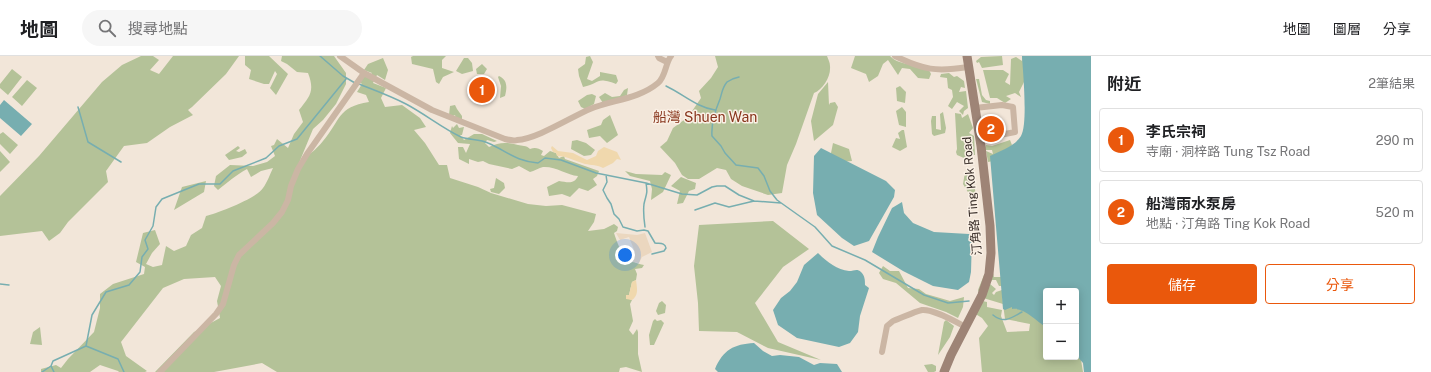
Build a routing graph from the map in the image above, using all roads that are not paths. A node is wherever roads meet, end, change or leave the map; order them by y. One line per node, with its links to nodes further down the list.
1 (340, 56): 8 (street)
2 (658, 56): 6 (street)
3 (671, 56): 6 (street)
4 (895, 56): 7 (street)
5 (966, 56): 7 (main road, 汀角路 Ting Kok Road)
6 (667, 62): 8 (street)
7 (968, 68): 9 (main road, 汀角路 Ting Kok Road)
8 (364, 73): 13 (street)
9 (975, 108): 10 (street); 11 (main road, 汀角路 Ting Kok Road)
10 (1000, 135)
11 (966, 327): 12 (street); 14 (main road, 汀角路 Ting Kok Road)
12 (882, 352)
13 (160, 372)
14 (944, 372)

